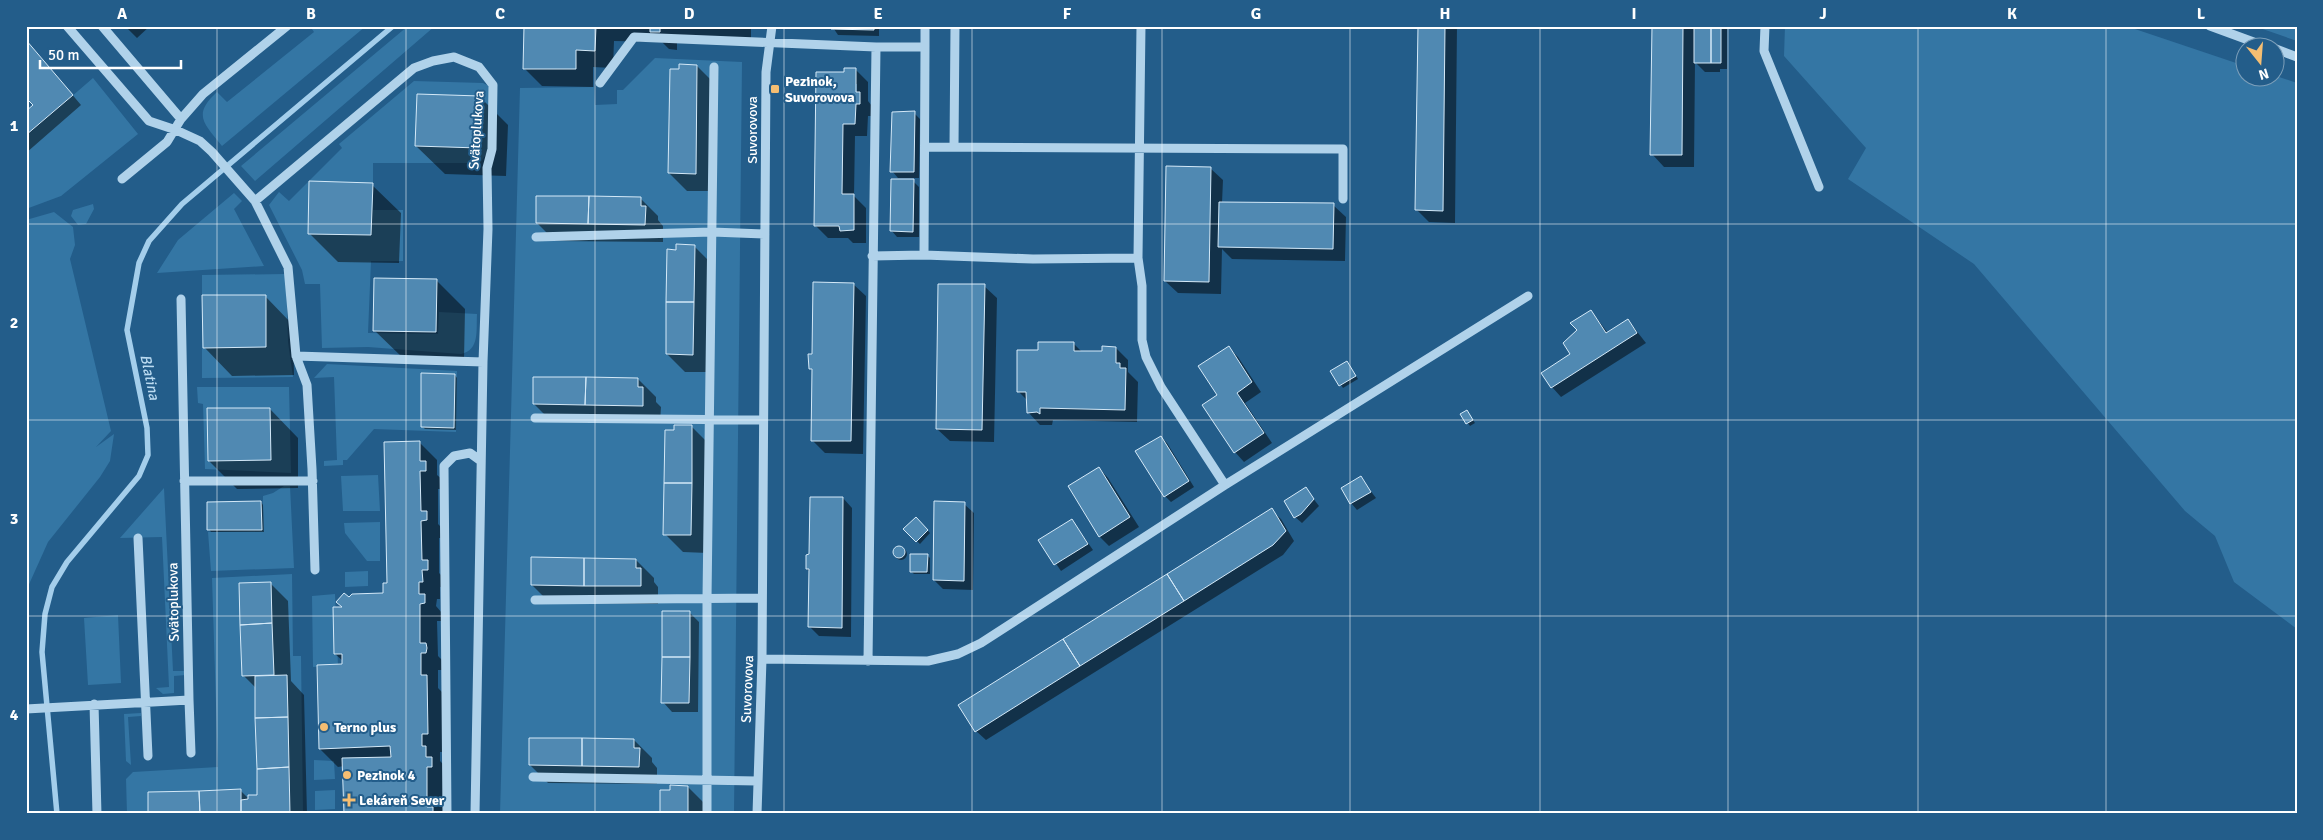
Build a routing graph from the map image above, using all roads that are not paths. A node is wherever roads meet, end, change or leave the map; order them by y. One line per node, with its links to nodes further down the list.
1 (66, 26): 17 (street)
2 (102, 26): 16 (street)
3 (287, 26): 16 (street)
4 (772, 26): 11 (street, Suvorovova)
5 (925, 26): 12 (street)
6 (955, 26): 19 (street)
7 (1141, 26): 20 (street)
8 (1765, 26): 22 (street)
9 (2210, 26): 10 (street)
10 (2243, 38)
11 (770, 44): 13 (street); 15 (street); 26 (street, Suvorovova)
12 (925, 47): 13 (street); 18 (street)
13 (876, 48): 29 (street)
14 (714, 67): 25 (street)
15 (600, 83)
16 (181, 119): 17 (street)
17 (176, 130): 21 (street); 24 (street)
18 (925, 147): 19 (street); 28 (street)
19 (954, 147): 20 (street)
20 (1140, 148): 23 (street); 30 (street)
21 (122, 179)
22 (1819, 187)
23 (1343, 199)
24 (255, 201): 33 (street); 34 (street, Svätoplukova)
25 (712, 232): 26 (street); 27 (street); 36 (street)
26 (765, 234): 37 (street, Suvorovova)
27 (536, 237)
28 (924, 255): 29 (street); 30 (street)
29 (872, 256): 48 (street)
30 (1138, 258): 41 (street)
31 (1528, 296): 41 (street)
32 (181, 299): 39 (street, Svätoplukova)
33 (296, 356): 34 (street); 40 (street)
34 (483, 362): 38 (street, Svätoplukova)
35 (535, 418): 36 (street)
36 (710, 418): 37 (street); 44 (street)
37 (763, 420): 45 (street, Suvorovova)
38 (481, 461): 59 (street); 60 (street, Svätoplukova)
39 (184, 481): 40 (street); 49 (street, Svätoplukova)
40 (313, 481): 43 (street)
41 (1225, 485): 48 (street)
42 (138, 538): 50 (street)
43 (315, 570)
44 (707, 598): 45 (street); 46 (street); 56 (street)
45 (762, 598): 47 (street, Suvorovova)
46 (535, 600)
47 (762, 659): 48 (street); 57 (street, Suvorovova)
48 (868, 660)
49 (189, 700): 50 (street); 53 (street, Svätoplukova)
50 (146, 701): 51 (street); 54 (street)
51 (94, 704): 52 (street); 58 (street)
52 (26, 709)
53 (191, 753)
54 (148, 756)
55 (533, 777): 56 (street)
56 (707, 779): 57 (street); 61 (street)
57 (757, 781): 62 (street, Suvorovova)
58 (97, 814)
59 (446, 814)
60 (475, 814)
61 (707, 814)
62 (757, 814)

